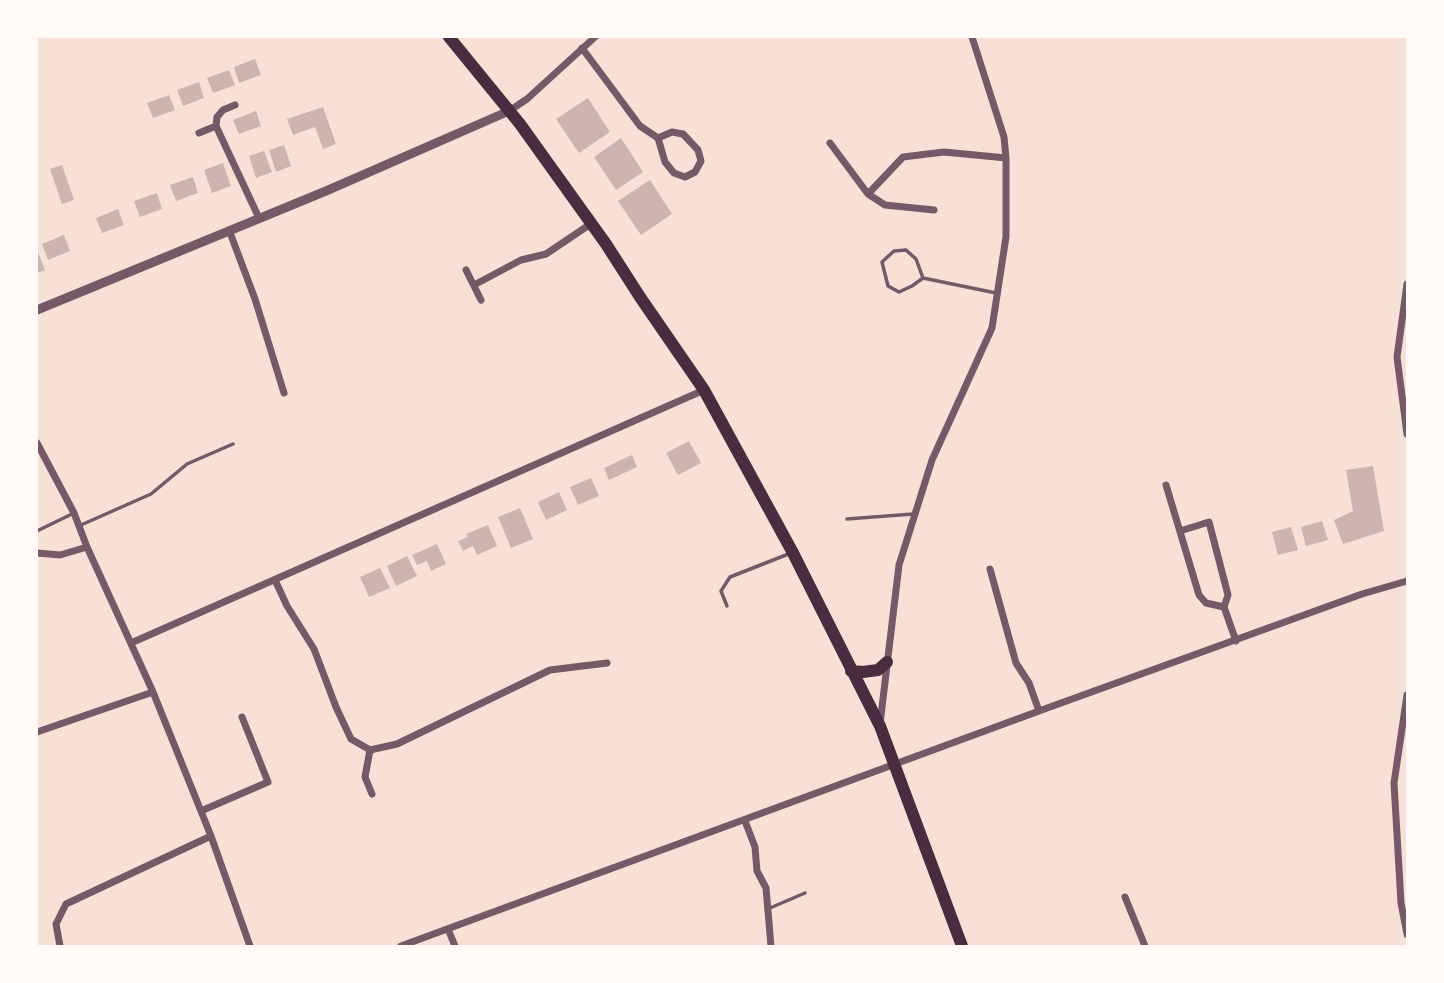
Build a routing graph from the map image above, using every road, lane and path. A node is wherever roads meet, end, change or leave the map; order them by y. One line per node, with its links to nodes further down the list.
1 (449, 37): 6 (highway)
2 (595, 37): 4 (street)
3 (972, 37): 11 (street)
4 (583, 48): 6 (street); 9 (street)
5 (235, 105): 7 (street)
6 (509, 111): 14 (street); 15 (highway)
7 (216, 126): 8 (street); 14 (street)
8 (199, 132)
9 (658, 138): 9 (street)
10 (830, 143): 12 (street)
11 (1006, 159): 12 (street); 21 (street)
12 (868, 194): 13 (street)
13 (934, 211)
14 (259, 218): 16 (street)
15 (592, 223): 20 (street); 24 (highway)
16 (229, 230): 23 (street); 25 (street)
17 (466, 270): 20 (street)
18 (923, 278): 18 (lane); 21 (lane)
19 (1407, 284): 26 (street)
20 (474, 285): 22 (street)
21 (998, 293): 31 (street)
22 (481, 300)
23 (37, 310)
24 (704, 390): 38 (highway); 40 (street)
25 (285, 393)
26 (1407, 434)
27 (37, 443): 30 (street)
28 (233, 444): 33 (lane)
29 (1166, 485): 35 (street)
30 (74, 513): 33 (street); 34 (lane)
31 (915, 514): 32 (lane); 46 (street)
32 (847, 519)
33 (79, 526): 36 (street)
34 (37, 531)
35 (1180, 531): 43 (street); 43 (street)
36 (87, 547): 37 (street); 45 (street)
37 (37, 553)
38 (793, 553): 42 (lane); 48 (highway)
39 (990, 569): 51 (street)
40 (275, 580): 45 (street); 55 (street)
41 (1407, 581): 44 (street)
42 (727, 606)
43 (1224, 607): 44 (street)
44 (1236, 642): 51 (street)
45 (131, 643): 49 (street)
46 (887, 662): 48 (highway); 53 (street)
47 (607, 663): 55 (street)
48 (851, 671): 53 (highway)
49 (153, 692): 54 (street); 58 (street)
50 (1407, 695): 65 (street)
51 (1039, 711): 56 (street)
52 (242, 717): 58 (street)
53 (880, 726): 56 (highway)
54 (37, 732)
55 (370, 750): 57 (street)
56 (896, 765): 59 (street); 71 (highway)
57 (372, 794)
58 (201, 811): 60 (street)
59 (746, 821): 63 (street); 64 (street)
60 (211, 836): 66 (street); 67 (street)
61 (805, 893): 63 (lane)
62 (1125, 897): 72 (street)
63 (768, 909): 70 (street)
64 (449, 929): 68 (street); 69 (street)
65 (1407, 934)
66 (60, 946)
67 (250, 946)
68 (401, 946)
69 (455, 946)
70 (771, 946)
71 (962, 946)
72 (1145, 946)

